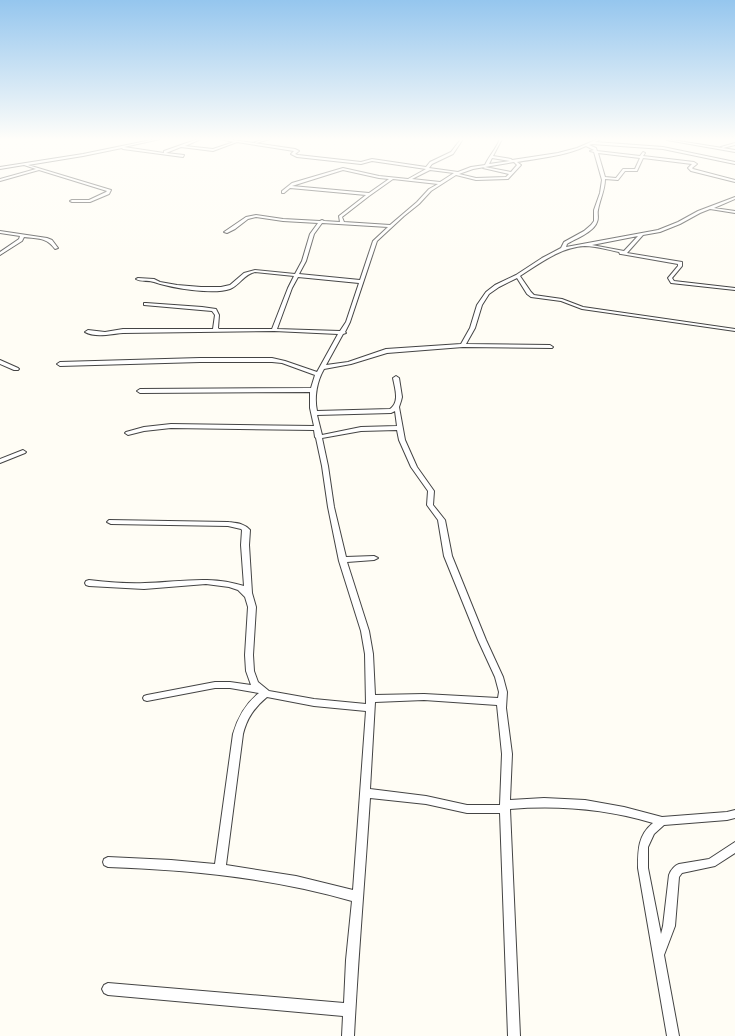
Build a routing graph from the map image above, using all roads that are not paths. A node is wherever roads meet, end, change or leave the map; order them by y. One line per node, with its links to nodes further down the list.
1 (101, 187): 10 (street)
2 (287, 187): 7 (street)
3 (291, 187): 8 (street)
4 (379, 187): 8 (street)
5 (435, 187): 15 (street)
6 (603, 187): 22 (street)
7 (282, 192)
8 (371, 193): 14 (street)
9 (735, 198): 11 (street)
10 (72, 201)
11 (708, 208): 12 (street); 18 (street)
12 (735, 212)
13 (322, 221): 14 (street); 17 (street); 25 (street)
14 (342, 222): 15 (street)
15 (391, 226): 28 (street)
16 (0, 232): 19 (street)
17 (226, 232)
18 (641, 235): 20 (street); 23 (street)
19 (22, 237): 21 (street); 24 (street)
20 (582, 245): 22 (street); 23 (street)
21 (56, 248)
22 (563, 249): 26 (street)
23 (620, 252): 29 (street)
24 (0, 254)
25 (296, 276): 27 (street); 28 (street); 31 (street)
26 (518, 276): 32 (street); 36 (street)
27 (138, 279)
28 (362, 282): 35 (street)
29 (735, 289)
30 (146, 304): 33 (street)
31 (274, 330): 33 (street); 35 (street)
32 (735, 330)
33 (218, 331): 34 (street)
34 (88, 332)
35 (343, 332): 40 (street)
36 (463, 345): 37 (street); 40 (street)
37 (550, 347)
38 (0, 362): 41 (street)
39 (60, 364): 42 (street)
40 (324, 367): 42 (street)
41 (16, 369)
42 (318, 374): 45 (street)
43 (396, 378): 46 (street)
44 (140, 390): 45 (street)
45 (313, 390): 47 (street)
46 (397, 408): 47 (street); 49 (street)
47 (314, 413): 48 (street)
48 (316, 428): 50 (street); 51 (street)
49 (400, 428): 51 (street); 61 (street)
50 (128, 433)
51 (318, 437): 56 (street)
52 (23, 452): 53 (street)
53 (0, 461)
54 (112, 522): 58 (street)
55 (374, 558): 56 (street)
56 (343, 560): 62 (street)
57 (89, 583): 58 (street)
58 (248, 593): 59 (street)
59 (264, 691): 60 (street); 62 (street); 69 (street)
60 (147, 698)
61 (502, 702): 62 (street); 64 (street)
62 (370, 704): 63 (street)
63 (365, 793): 64 (street); 70 (street)
64 (505, 807): 66 (street); 75 (street)
65 (735, 814): 66 (street)
66 (662, 820): 71 (street)
67 (735, 848): 71 (street)
68 (108, 862): 69 (street)
69 (220, 868): 70 (street)
70 (358, 897): 73 (street)
71 (660, 953): 76 (street)
72 (108, 989): 73 (street)
73 (350, 1010): 74 (street)
74 (348, 1036)
75 (514, 1036)
76 (673, 1036)

